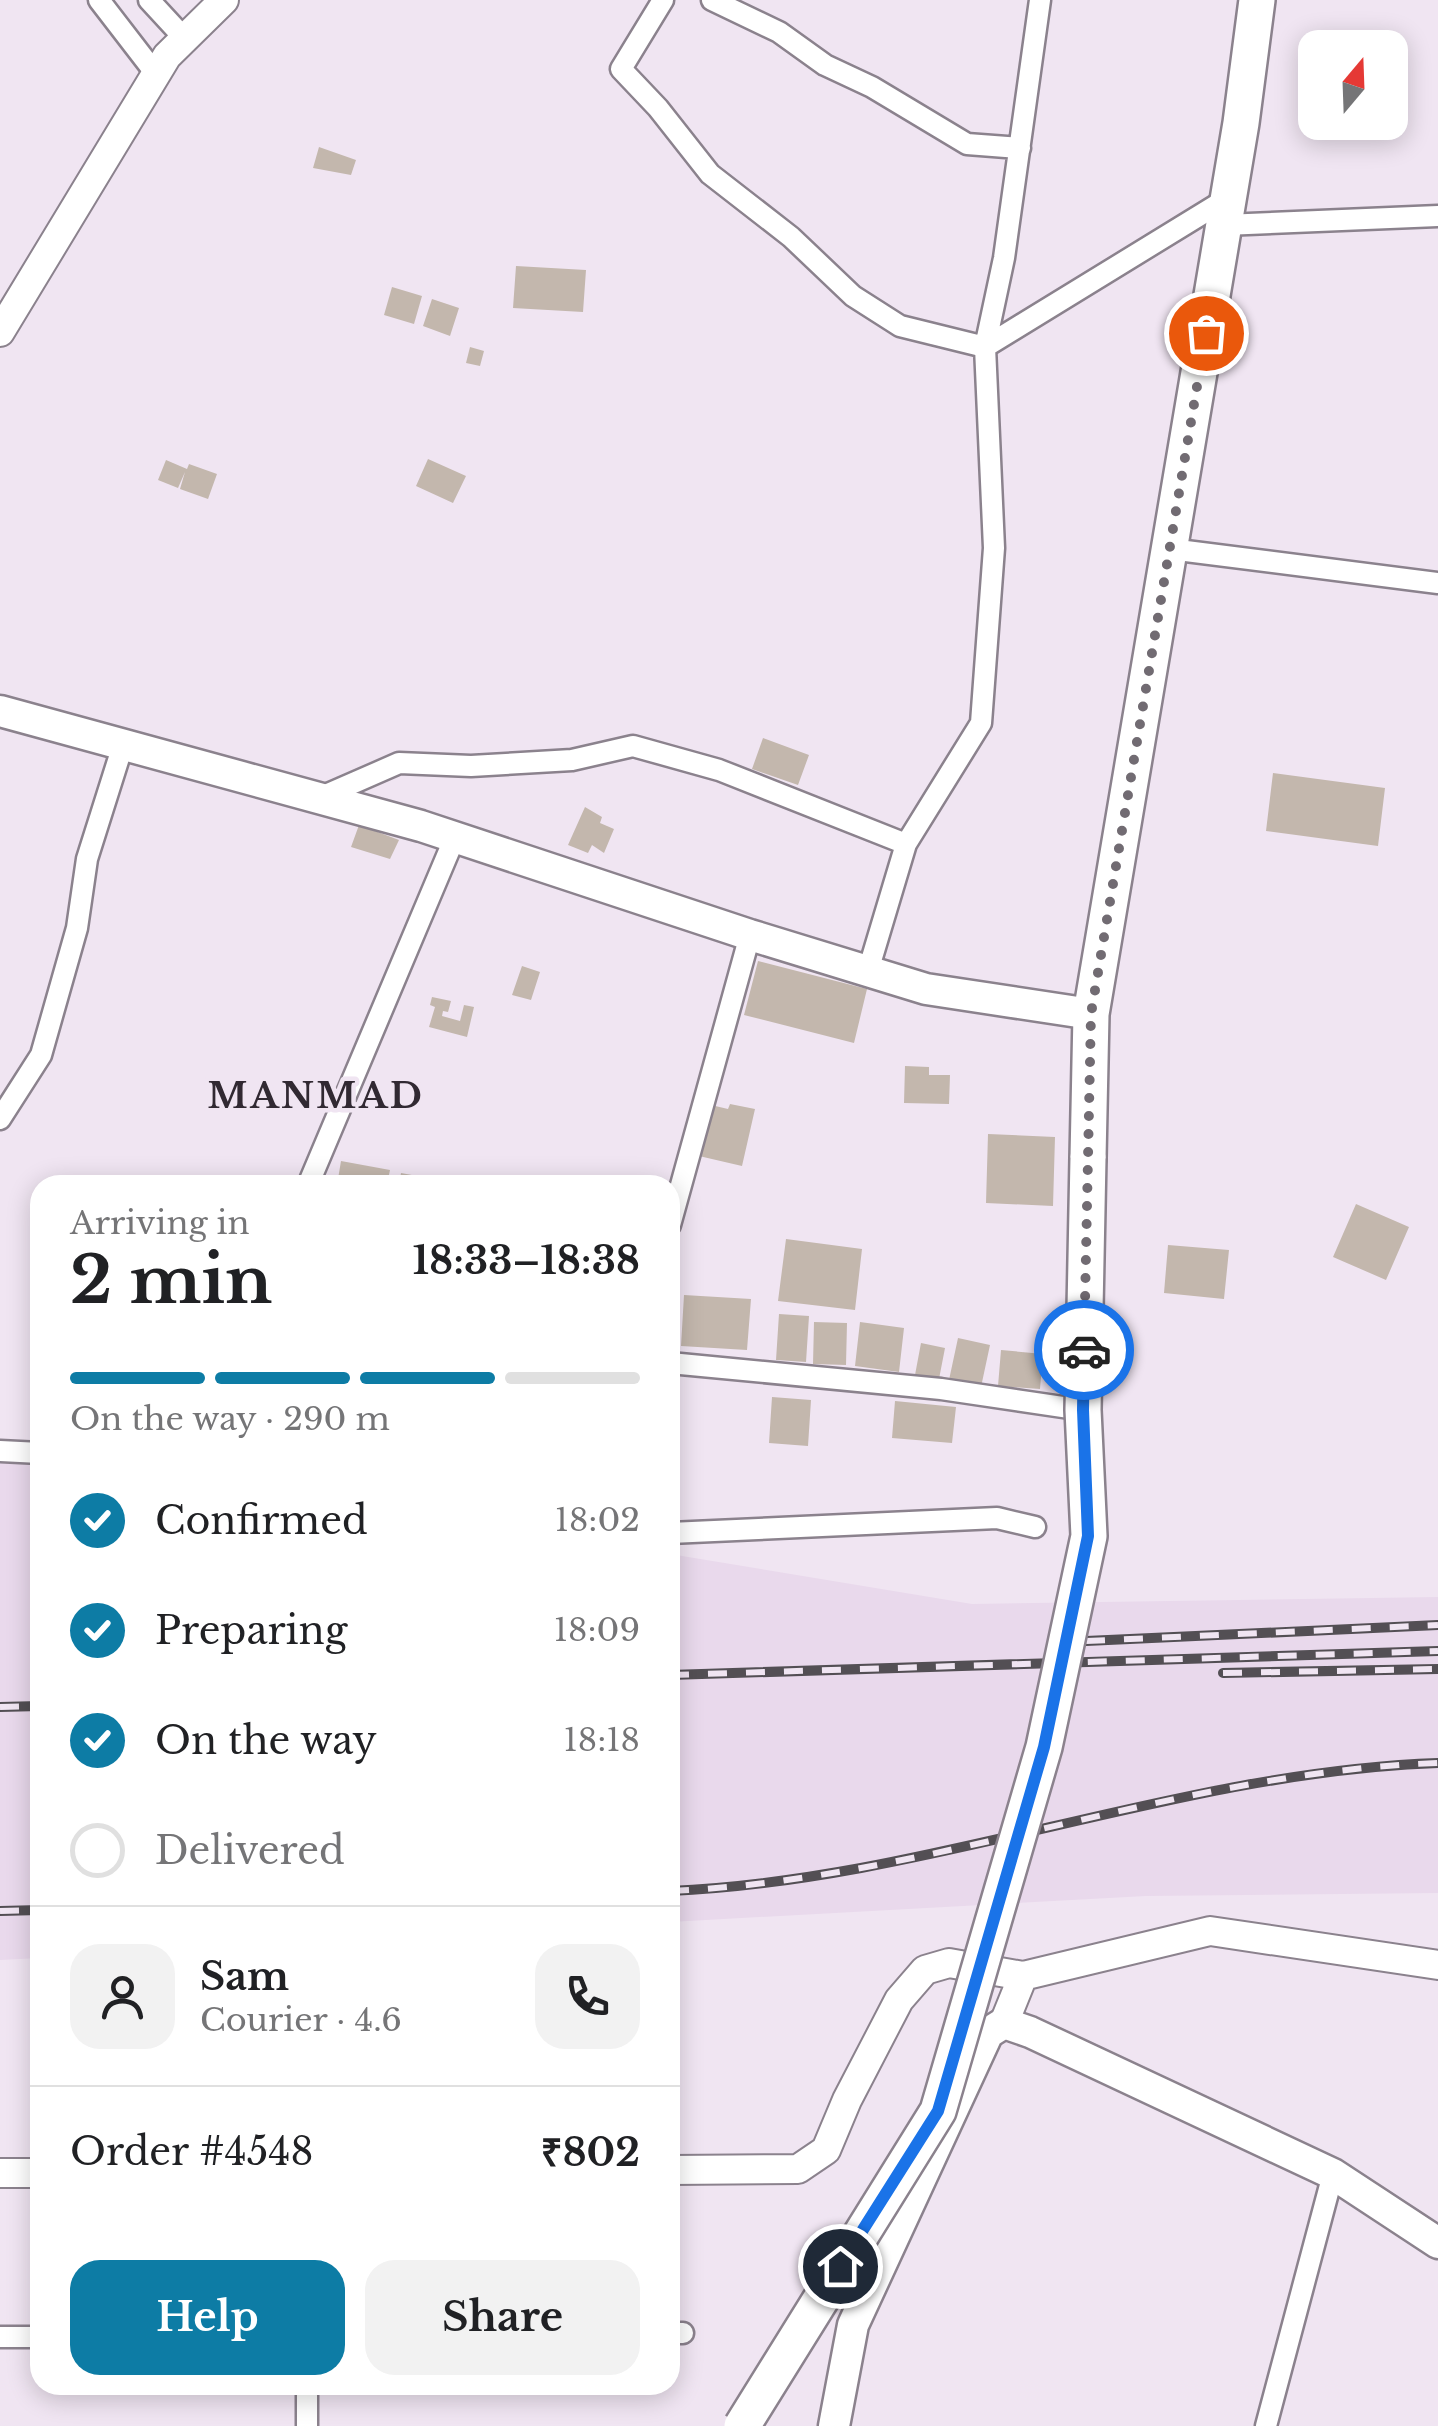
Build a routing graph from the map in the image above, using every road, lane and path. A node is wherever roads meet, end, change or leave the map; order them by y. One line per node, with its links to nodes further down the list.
1 (100, 0): 9 (street)
2 (149, 0): 8 (street)
3 (224, 0): 8 (street)
4 (663, 0): 14 (street)
5 (712, 0): 10 (street)
6 (1040, 0): 10 (street)
7 (1257, 0): 11 (highway)
8 (185, 39): 9 (street)
9 (156, 74): 13 (street)
10 (1020, 148): 14 (street)
11 (1226, 212): 12 (street); 14 (street); 15 (highway)
12 (1438, 216)
13 (0, 332)
14 (985, 347): 21 (street)
15 (1170, 549): 16 (street); 24 (highway)
16 (1438, 583)
17 (0, 711): 18 (main road)
18 (124, 745): 19 (main road); 25 (street)
19 (319, 798): 20 (main road); 21 (street)
20 (455, 837): 22 (main road); 26 (street)
21 (906, 844): 23 (street)
22 (750, 935): 23 (main road); 27 (street)
23 (868, 972): 24 (main road)
24 (1091, 1014): 29 (highway, bridge)
25 (0, 1119)
26 (312, 1175)
27 (680, 1189)
28 (680, 1364): 29 (street)
29 (1083, 1410): 46 (highway, bridge)
30 (0, 1451): 31 (street)
31 (30, 1452)
32 (1035, 1528): 33 (street)
33 (680, 1533)
34 (1438, 1966): 35 (street)
35 (1023, 1976): 36 (street); 37 (street)
36 (1004, 2022): 40 (main road); 47 (main road)
37 (680, 2170)
38 (0, 2173): 39 (street)
39 (30, 2173)
40 (1333, 2174): 41 (main road); 48 (street)
41 (1438, 2244)
42 (0, 2336): 43 (street)
43 (30, 2337)
44 (307, 2395): 45 (street)
45 (307, 2426)
46 (742, 2426)
47 (834, 2426)
48 (1266, 2426)

